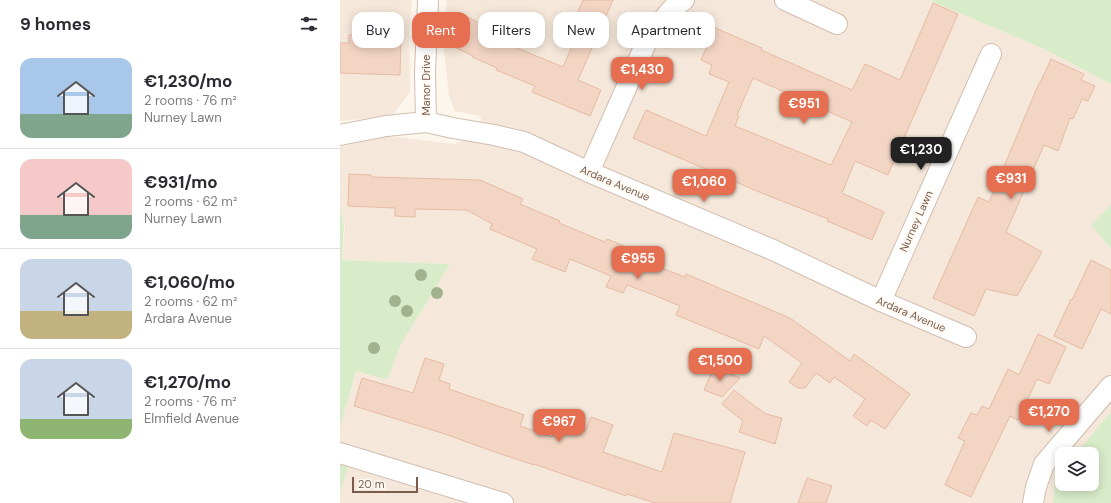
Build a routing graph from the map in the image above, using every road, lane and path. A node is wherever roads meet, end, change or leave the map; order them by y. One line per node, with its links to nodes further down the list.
1 (428, 0): 6 (street, Manor Drive)
2 (684, 0): 8 (street)
3 (785, 0): 4 (street)
4 (837, 24)
5 (991, 54): 9 (street, Nurney Lawn)
6 (426, 122): 7 (street, Ardara Avenue); 8 (street, Ardara Avenue)
7 (340, 135)
8 (590, 172): 9 (street, Ardara Avenue)
9 (881, 301): 10 (street, Ardara Avenue)
10 (966, 337)
11 (1111, 386): 14 (street)
12 (340, 453): 13 (street)
13 (503, 503)
14 (1033, 503)

